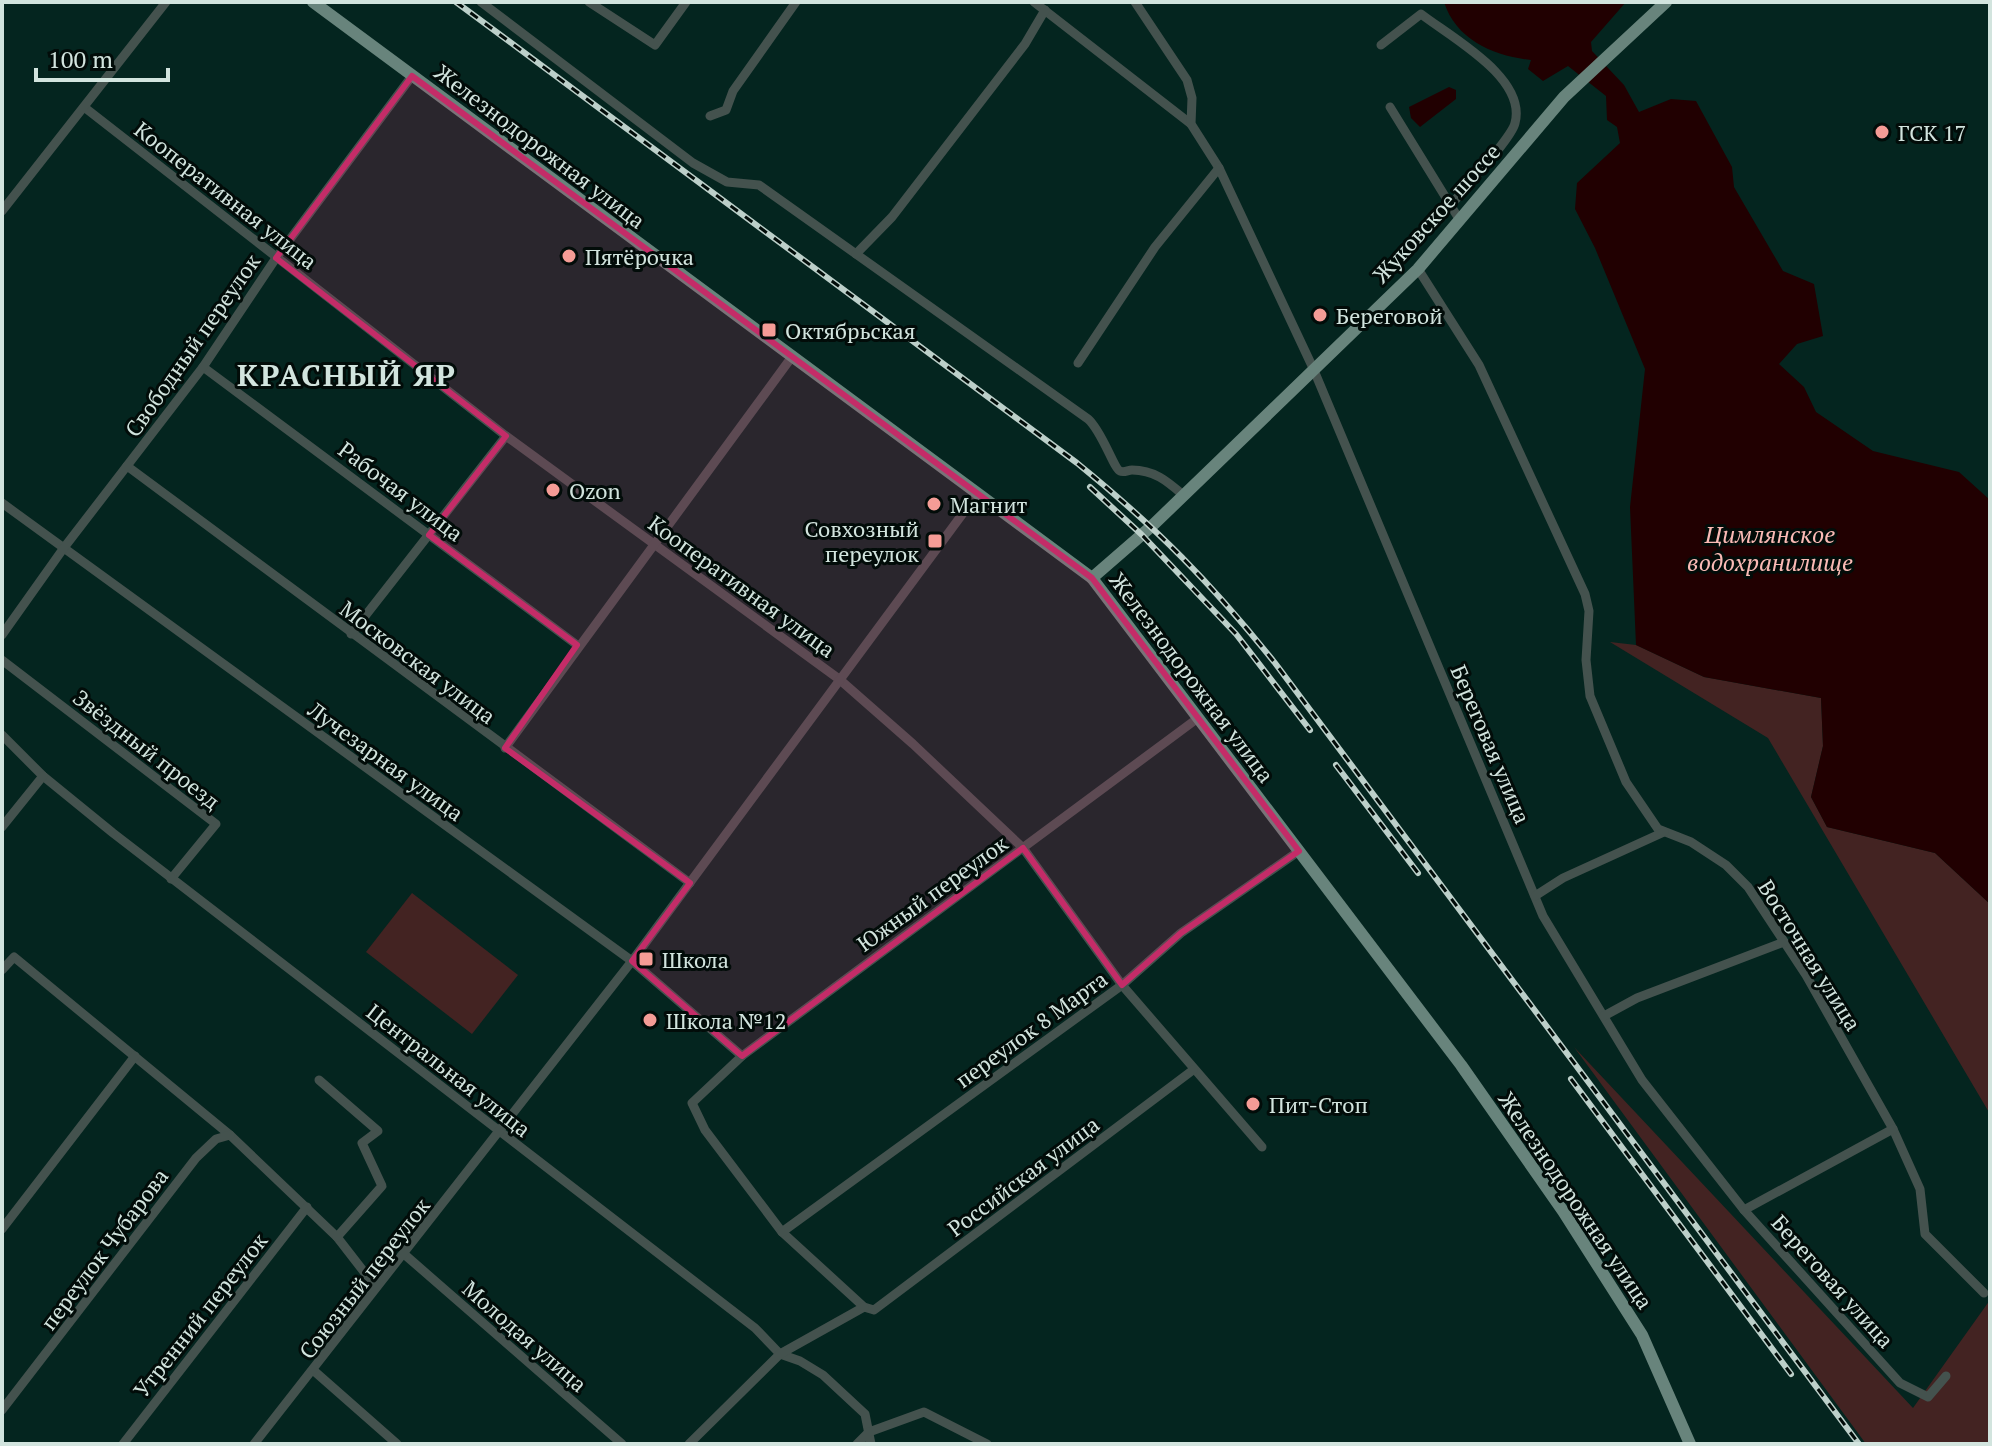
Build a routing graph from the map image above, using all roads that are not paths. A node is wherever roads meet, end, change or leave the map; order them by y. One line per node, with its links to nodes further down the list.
1 (166, 2): 13 (street)
2 (313, 2): 12 (main road, Железнодорожная улица)
3 (481, 2): 21 (street)
4 (589, 2): 5 (street)
5 (686, 2)
6 (796, 2): 15 (street)
7 (1034, 2): 10 (street)
8 (1135, 2): 16 (street, Береговая улица)
9 (1666, 2): 20 (main road, Жуковское шоссе)
10 (1045, 10): 16 (street); 21 (street)
11 (1381, 45): 18 (street)
12 (412, 76): 22 (street, Свободный переулок); 24 (main road, Железнодорожная улица)
13 (84, 107): 19 (street); 22 (street, Кооперативная улица)
14 (1390, 107): 18 (street)
15 (710, 116)
16 (1191, 124): 17 (street, Береговая улица)
17 (1219, 168): 25 (street); 27 (street, Береговая улица)
18 (1451, 205): 20 (street)
19 (2, 211)
20 (1459, 219): 23 (main road, Жуковское шоссе)
21 (856, 254): 31 (street)
22 (276, 258): 26 (street, Свободный переулок); 28 (street, Кооперативная улица)
23 (1418, 269): 27 (main road, Жуковское шоссе); 47 (street, Восточная улица)
24 (791, 358): 30 (main road, Железнодорожная улица); 34 (street)
25 (1078, 363)
26 (203, 367): 29 (street, Свободный переулок); 33 (street, Рабочая улица)
27 (1313, 368): 31 (main road, Жуковское шоссе); 52 (street, Береговая улица)
28 (506, 436): 33 (street); 34 (street, Кооперативная улица)
29 (127, 466): 35 (street, Свободный переулок); 37 (street, Московская улица)
30 (978, 493): 36 (main road, Железнодорожная улица); 41 (street)
31 (1182, 494): 36 (main road, Жуковское шоссе)
32 (2, 503): 35 (street, Лучезарная улица)
33 (429, 535): 37 (street); 39 (street, Рабочая улица)
34 (654, 544): 39 (street); 41 (street, Кооперативная улица)
35 (63, 549): 38 (street, Свободный переулок); 54 (street, Лучезарная улица)
36 (1092, 578): 42 (main road, Железнодорожная улица)
37 (351, 634): 44 (street, Московская улица)
38 (2, 635)
39 (577, 645): 44 (street)
40 (2, 660): 50 (street, Звёздный проезд)
41 (839, 679): 48 (street, Кооперативная улица); 51 (street)
42 (1198, 718): 48 (street, Южный переулок); 49 (main road, Железнодорожная улица)
43 (2, 735): 45 (street, Центральная улица)
44 (505, 748): 51 (street, Московская улица)
45 (43, 776): 46 (street); 50 (street, Центральная улица)
46 (2, 827)
47 (1664, 832): 52 (street); 53 (street, Восточная улица)
48 (1023, 848): 56 (street, Кооперативная улица); 59 (street, Южный переулок)
49 (1299, 851): 56 (street, переулок 8 Марта); 88 (main road, Железнодорожная улица)
50 (171, 879): 63 (street, Центральная улица)
51 (690, 883): 54 (street)
52 (1535, 896): 57 (street, Береговая улица)
53 (1784, 942): 57 (street); 62 (street, Восточная улица)
54 (632, 961): 59 (street, Лучезарная улица); 63 (street)
55 (2, 970): 58 (street)
56 (1122, 985): 60 (street, Кооперативная улица); 69 (street, переулок 8 Марта)
57 (1604, 1016): 67 (street, Береговая улица)
58 (135, 1056): 64 (street); 68 (street)
59 (742, 1056): 69 (street, Южный переулок)
60 (1193, 1070): 65 (street, Кооперативная улица); 74 (street, Российская улица)
61 (319, 1080): 70 (street, Союзный переулок)
62 (1893, 1129): 67 (street); 73 (street, Восточная улица)
63 (499, 1132): 71 (street, Союзный переулок); 75 (street, Центральная улица)
64 (230, 1135): 66 (street); 78 (street, переулок Чубарова)
65 (1262, 1147)
66 (307, 1207): 70 (street); 80 (street, Утренний переулок)
67 (1744, 1210): 77 (street, Береговая улица)
68 (2, 1229)
69 (782, 1232): 74 (street)
70 (337, 1237): 72 (street)
71 (404, 1254): 72 (street, Союзный переулок); 83 (street, Молодая улица)
72 (375, 1286): 76 (street, Союзный переулок)
73 (1984, 1293)
74 (864, 1307): 75 (street)
75 (780, 1354): 79 (street, Центральная улица); 84 (street)
76 (313, 1370): 81 (street, Союзный переулок); 82 (street)
77 (1946, 1376)
78 (2, 1410)
79 (869, 1432): 85 (street); 86 (street); 87 (street)
80 (123, 1444)
81 (254, 1444)
82 (397, 1444)
83 (622, 1444)
84 (689, 1444)
85 (857, 1444)
86 (871, 1444)
87 (987, 1444)
88 (1690, 1444)

